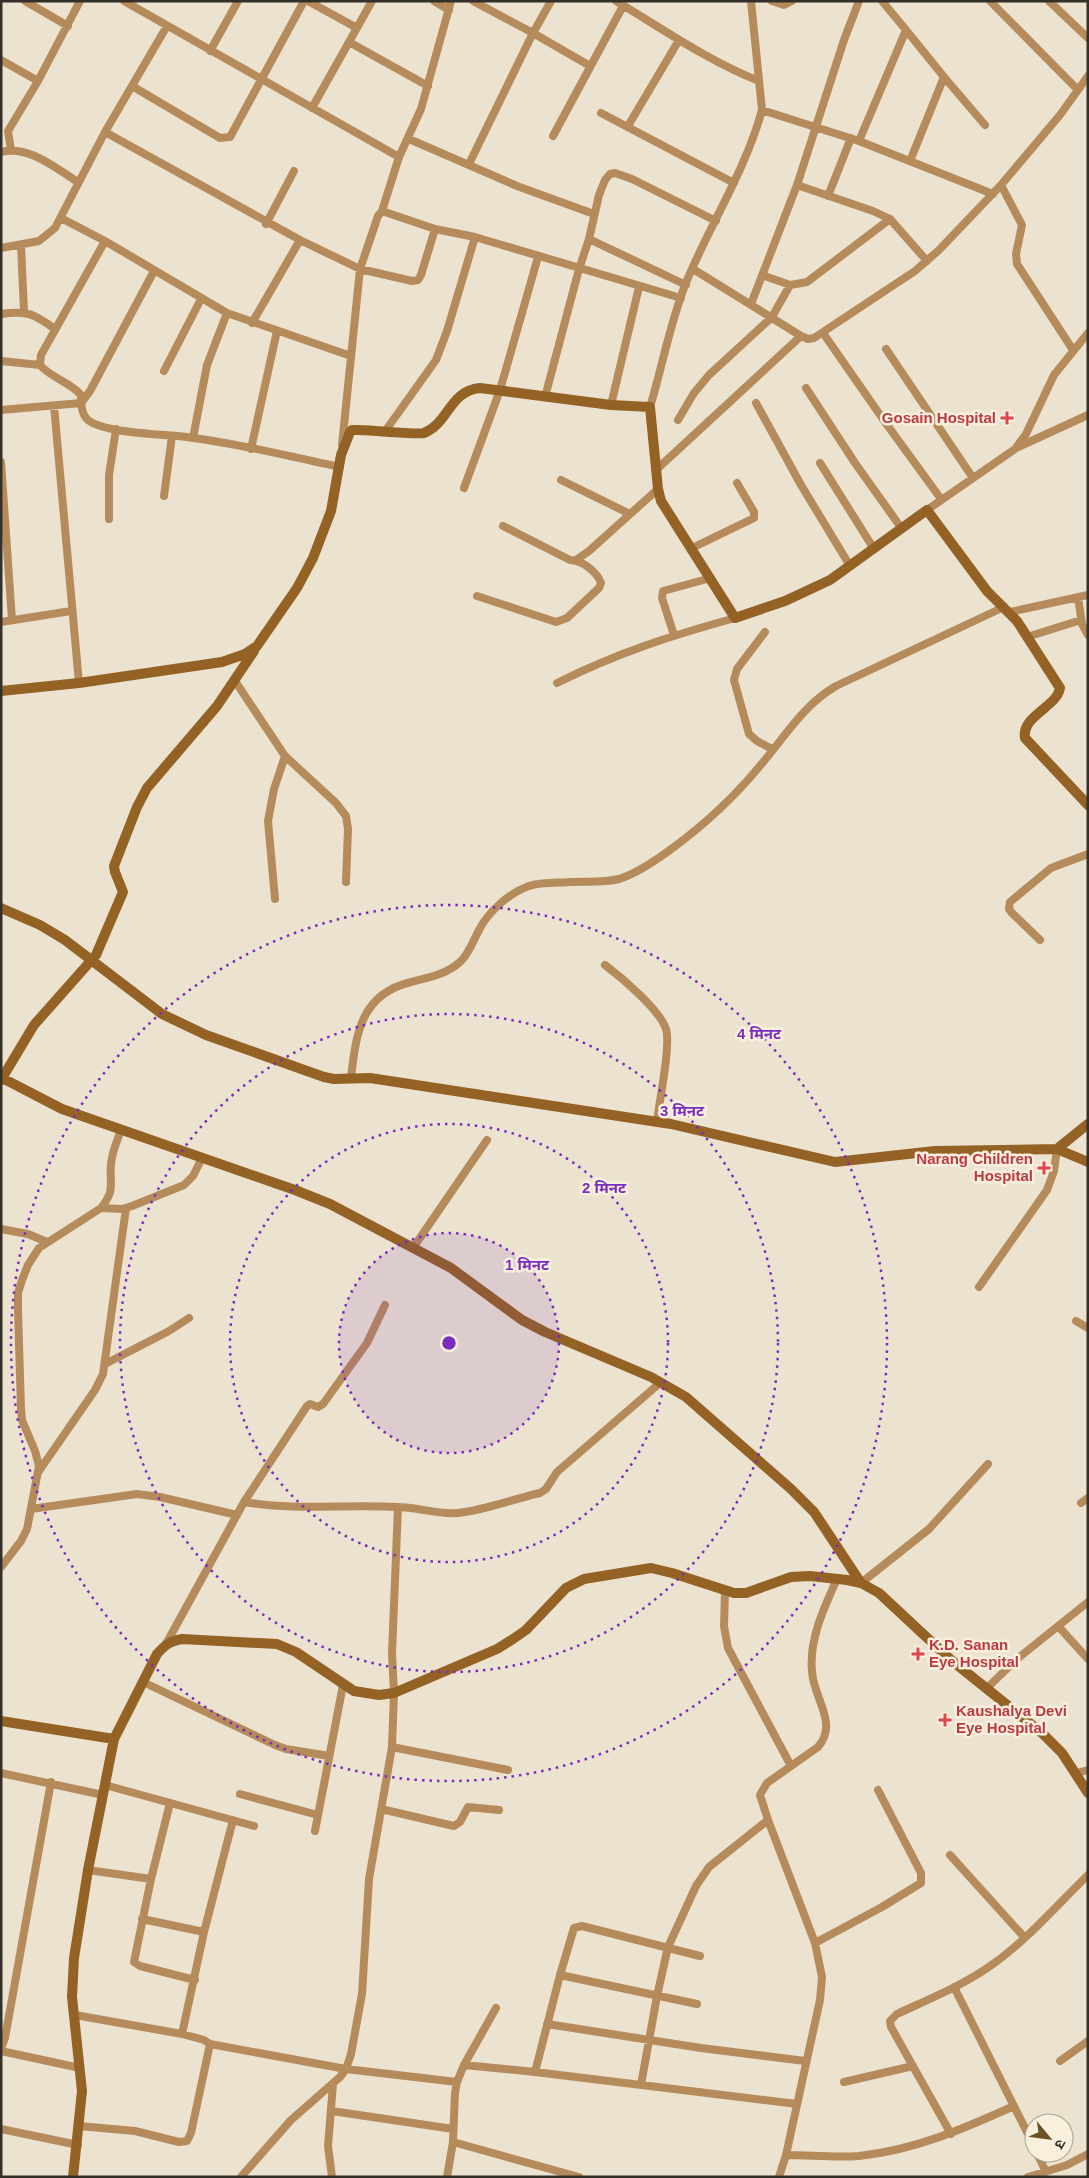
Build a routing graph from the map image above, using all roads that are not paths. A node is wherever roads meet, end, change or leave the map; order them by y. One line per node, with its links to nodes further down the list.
1 (25, 1): 21 (street)
2 (80, 1): 21 (street)
3 (124, 1): 22 (street)
4 (238, 1): 29 (street)
5 (304, 1): 34 (street)
6 (308, 1): 23 (street)
7 (372, 1): 23 (street)
8 (434, 1): 20 (street)
9 (451, 1): 20 (street)
10 (473, 1): 25 (street)
11 (551, 1): 25 (street)
12 (751, 1): 36 (street)
13 (772, 1): 14 (street)
14 (792, 1)
15 (859, 1): 45 (street)
16 (882, 1): 24 (street)
17 (990, 1): 39 (street)
18 (1049, 1): 26 (street)
19 (619, 3): 27 (street); 31 (street)
20 (449, 10): 38 (street)
21 (68, 26): 35 (street)
22 (167, 26): 29 (street); 37 (street)
23 (357, 28): 28 (street)
24 (906, 30): 33 (street); 50 (street)
25 (533, 33): 31 (street); 55 (street)
26 (1088, 38)
27 (679, 40): 36 (street); 44 (street)
28 (349, 42): 38 (street); 40 (street)
29 (210, 51): 34 (street)
30 (1, 60): 35 (street)
31 (590, 66): 48 (street)
32 (1088, 76): 39 (street)
33 (944, 77): 43 (street); 54 (street)
34 (261, 80): 37 (street); 40 (street)
35 (38, 81): 46 (street)
36 (759, 81): 41 (street)
37 (132, 86): 47 (street)
38 (428, 86): 49 (street)
39 (1078, 90): 60 (street)
40 (312, 108): 53 (street)
41 (762, 110): 45 (street); 58 (street)
42 (601, 113): 44 (street)
43 (985, 125)
44 (628, 126): 58 (street)
45 (816, 126): 50 (street); 59 (street)
46 (5, 129): 51 (street)
47 (105, 132): 57 (street); 68 (street)
48 (553, 136)
49 (409, 139): 53 (street); 55 (street)
50 (855, 140): 54 (street); 62 (street)
51 (11, 150): 52 (street); 57 (street)
52 (1, 152)
53 (399, 157): 63 (street)
54 (910, 161): 61 (street)
55 (469, 164): 64 (street)
56 (294, 171): 68 (street)
57 (78, 182): 65 (street)
58 (734, 183): 67 (street)
59 (797, 185): 62 (street); 82 (street)
60 (1001, 185): 61 (street); 100 (street)
61 (992, 194): 77 (street)
62 (828, 196): 66 (street)
63 (382, 211): 69 (street); 78 (street)
64 (594, 214): 67 (street); 72 (street)
65 (61, 218): 73 (street); 74 (street)
66 (890, 219): 77 (street); 83 (street)
67 (716, 221): 80 (street)
68 (266, 224): 71 (street)
69 (435, 228): 70 (street); 78 (street)
70 (475, 237): 76 (street); 117 (street)
71 (300, 240): 78 (street); 93 (street)
72 (590, 240): 79 (street); 84 (street)
73 (104, 241): 81 (street); 94 (street)
74 (21, 245): 75 (street); 89 (street)
75 (1, 248)
76 (538, 257): 79 (street); 106 (street)
77 (927, 261): 96 (street)
78 (360, 269): 101 (street)
79 (579, 269): 85 (street); 107 (street)
80 (693, 269): 84 (street); 88 (street)
81 (154, 271): 87 (street); 108 (street)
82 (762, 275): 83 (street); 88 (street)
83 (790, 284): 92 (street)
84 (686, 285): 86 (street)
85 (638, 286): 86 (street); 110 (street)
86 (681, 298): 112 (street)
87 (201, 300): 90 (street); 104 (street)
88 (751, 304): 92 (street)
89 (24, 312): 91 (street); 94 (street)
90 (226, 313): 93 (street); 119 (street)
91 (1, 314)
92 (772, 317): 98 (street); 115 (street)
93 (252, 323): 95 (street)
94 (55, 329): 103 (street)
95 (277, 331): 101 (street); 120 (street)
96 (823, 332): 98 (street); 133 (street)
97 (1088, 333): 100 (street)
98 (801, 336): 126 (street)
99 (886, 349): 127 (street)
100 (1073, 350): 121 (street)
101 (352, 356): 122 (street)
102 (1, 362): 103 (street)
103 (40, 365): 108 (street)
104 (164, 371)
105 (806, 388): 138 (street)
106 (500, 390): 107 (street); 117 (street); 130 (street)
107 (545, 397): 110 (street)
108 (82, 403): 111 (street); 116 (street)
109 (756, 403): 142 (street)
110 (611, 405): 112 (street)
111 (54, 406): 113 (street); 148 (street)
112 (650, 407): 126 (street)
113 (1, 410)
114 (1088, 415): 121 (street)
115 (678, 420)
116 (116, 429): 118 (street); 136 (street)
117 (386, 430): 122 (street)
118 (172, 436): 119 (street); 132 (street)
119 (193, 438): 120 (street)
120 (251, 449): 125 (street)
121 (1014, 449): 127 (street)
122 (341, 455): 125 (street)
123 (1, 462): 150 (street)
124 (820, 463): 140 (street)
125 (340, 466): 157 (street)
126 (656, 470): 131 (street)
127 (973, 478): 133 (street)
128 (561, 480): 135 (street)
129 (737, 483): 139 (street)
130 (464, 488)
131 (658, 489): 135 (street); 139 (street)
132 (164, 496)
133 (941, 499): 134 (street)
134 (927, 510): 138 (street); 147 (street)
135 (630, 514): 141 (street)
136 (109, 519)
137 (504, 526): 141 (street)
138 (902, 529): 140 (street)
139 (690, 549): 143 (street)
140 (874, 549): 142 (street)
141 (576, 560): 145 (street)
142 (850, 566): 149 (street)
143 (711, 578): 149 (street); 154 (street)
144 (1088, 595): 146 (street)
145 (477, 596)
146 (1078, 597): 147 (street); 151 (street)
147 (1007, 610): 156 (street); 162 (street)
148 (71, 611): 150 (street); 159 (street)
149 (735, 618): 154 (street)
150 (12, 620): 152 (street)
151 (1081, 620): 155 (street); 156 (street)
152 (1, 622)
153 (765, 632): 162 (street)
154 (674, 635): 160 (street)
155 (1088, 635)
156 (1027, 637): 164 (street)
157 (257, 646): 158 (street); 159 (street)
158 (235, 681): 163 (street); 170 (street)
159 (79, 683): 161 (street)
160 (557, 683)
161 (1, 691)
162 (772, 749): 172 (street)
163 (285, 756): 166 (street); 167 (street)
164 (1088, 804)
165 (1088, 854): 169 (street)
166 (346, 882)
167 (275, 899)
168 (1, 908): 170 (street)
169 (1040, 940)
170 (92, 960): 172 (street); 173 (street)
171 (605, 965): 174 (street)
172 (351, 1078): 174 (street)
173 (2, 1079): 176 (street)
174 (657, 1122): 178 (street)
175 (1088, 1124): 178 (street)
176 (121, 1130): 179 (street); 181 (street)
177 (487, 1140): 185 (street)
178 (1057, 1149): 180 (street); 186 (street)
179 (202, 1158): 182 (street); 185 (street)
180 (1088, 1162)
181 (101, 1208): 182 (street); 184 (street)
182 (126, 1208): 191 (street)
183 (1, 1229): 184 (street)
184 (47, 1242): 194 (street)
185 (414, 1248): 192 (street)
186 (979, 1287)
187 (385, 1305): 195 (street)
188 (189, 1318): 191 (street)
189 (1076, 1321): 190 (street)
190 (1088, 1328)
191 (105, 1364): 194 (street)
192 (661, 1382): 196 (street); 201 (street)
193 (988, 1464): 201 (street)
194 (38, 1473): 197 (street)
195 (244, 1502): 196 (street); 198 (street)
196 (398, 1506): 210 (street)
197 (31, 1509): 198 (street); 199 (street)
198 (237, 1515): 205 (street)
199 (1, 1567)
200 (837, 1579): 201 (street); 202 (street); 215 (street)
201 (861, 1583): 209 (street)
202 (725, 1590): 210 (street); 215 (street)
203 (1088, 1602): 204 (street)
204 (1058, 1626): 206 (street); 209 (street)
205 (166, 1644): 207 (street); 208 (street)
206 (1088, 1659)
207 (143, 1682): 212 (street); 214 (street)
208 (343, 1685): 210 (street); 214 (street)
209 (986, 1689): 219 (street)
210 (394, 1693): 213 (street)
211 (1, 1721): 212 (street)
212 (114, 1739): 221 (street)
213 (392, 1747): 216 (street); 226 (street)
214 (329, 1756): 228 (street)
215 (791, 1766): 230 (street)
216 (508, 1770)
217 (1088, 1770): 219 (street)
218 (1, 1773): 220 (street)
219 (1077, 1773): 223 (street)
220 (51, 1782): 221 (street); 255 (street)
221 (104, 1790): 225 (street); 234 (street)
222 (878, 1790): 240 (street)
223 (1088, 1793)
224 (240, 1794): 228 (street)
225 (170, 1803): 229 (street); 236 (street)
226 (381, 1809): 227 (street); 261 (street)
227 (499, 1810)
228 (318, 1815): 232 (street)
229 (233, 1820): 231 (street); 238 (street)
230 (768, 1820): 240 (street); 241 (street)
231 (254, 1826)
232 (315, 1831)
233 (950, 1856): 239 (street)
234 (88, 1870): 236 (street); 249 (street)
235 (1088, 1875): 239 (street)
236 (151, 1879): 237 (street)
237 (142, 1919): 238 (street); 244 (street)
238 (204, 1932): 244 (street)
239 (1024, 1937): 245 (street)
240 (815, 1943): 256 (street)
241 (668, 1947): 242 (street); 243 (street); 246 (street)
242 (700, 1956)
243 (560, 1975): 246 (street); 250 (street)
244 (195, 1980): 251 (street)
245 (954, 1987): 259 (street); 268 (street)
246 (657, 1996): 247 (street); 252 (street)
247 (697, 2004)
248 (496, 2008): 258 (street)
249 (75, 2015): 251 (street); 260 (street)
250 (547, 2024): 252 (street); 262 (street)
251 (182, 2034): 254 (street)
252 (649, 2040): 256 (street); 266 (street)
253 (1088, 2041): 257 (street)
254 (210, 2044): 261 (street); 270 (street)
255 (1, 2050): 260 (street)
256 (805, 2061): 267 (street)
257 (1060, 2061)
258 (464, 2065): 262 (street); 263 (street)
259 (913, 2066): 264 (street); 274 (street)
260 (80, 2068): 270 (street)
261 (346, 2069): 263 (street); 265 (street)
262 (535, 2072): 266 (street)
263 (457, 2082): 273 (street)
264 (844, 2082)
265 (333, 2084): 269 (street); 282 (street)
266 (641, 2085): 267 (street)
267 (797, 2104): 277 (street)
268 (1014, 2106): 271 (street); 274 (street)
269 (332, 2111): 273 (street); 283 (street)
270 (79, 2126): 276 (street)
271 (1024, 2126)
272 (1, 2129): 276 (street)
273 (452, 2129): 275 (street)
274 (951, 2134): 277 (street)
275 (453, 2142): 284 (street); 285 (street)
276 (78, 2144): 281 (street)
277 (786, 2154): 286 (street)
278 (1088, 2154): 280 (street)
279 (1042, 2163): 280 (street)
280 (1046, 2172): 287 (street)
281 (73, 2177)
282 (241, 2177)
283 (332, 2177)
284 (447, 2177)
285 (578, 2177)
286 (779, 2177)
287 (1028, 2177)

